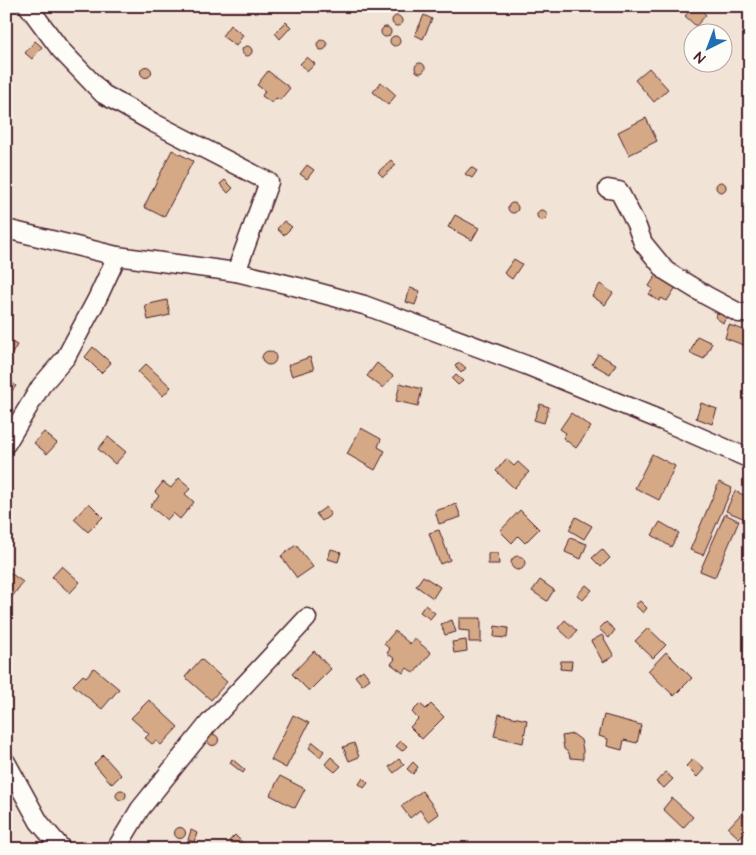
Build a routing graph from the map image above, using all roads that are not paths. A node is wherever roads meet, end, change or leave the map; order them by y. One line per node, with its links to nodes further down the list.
1 (28, 6): 5 (street)
2 (608, 189): 6 (street)
3 (6, 228): 4 (street)
4 (117, 256): 5 (street); 7 (street)
5 (236, 272): 8 (street)
6 (750, 312)
7 (6, 444)
8 (750, 460)
9 (307, 618): 12 (street)
10 (6, 762): 11 (street)
11 (62, 849)
12 (116, 849)

